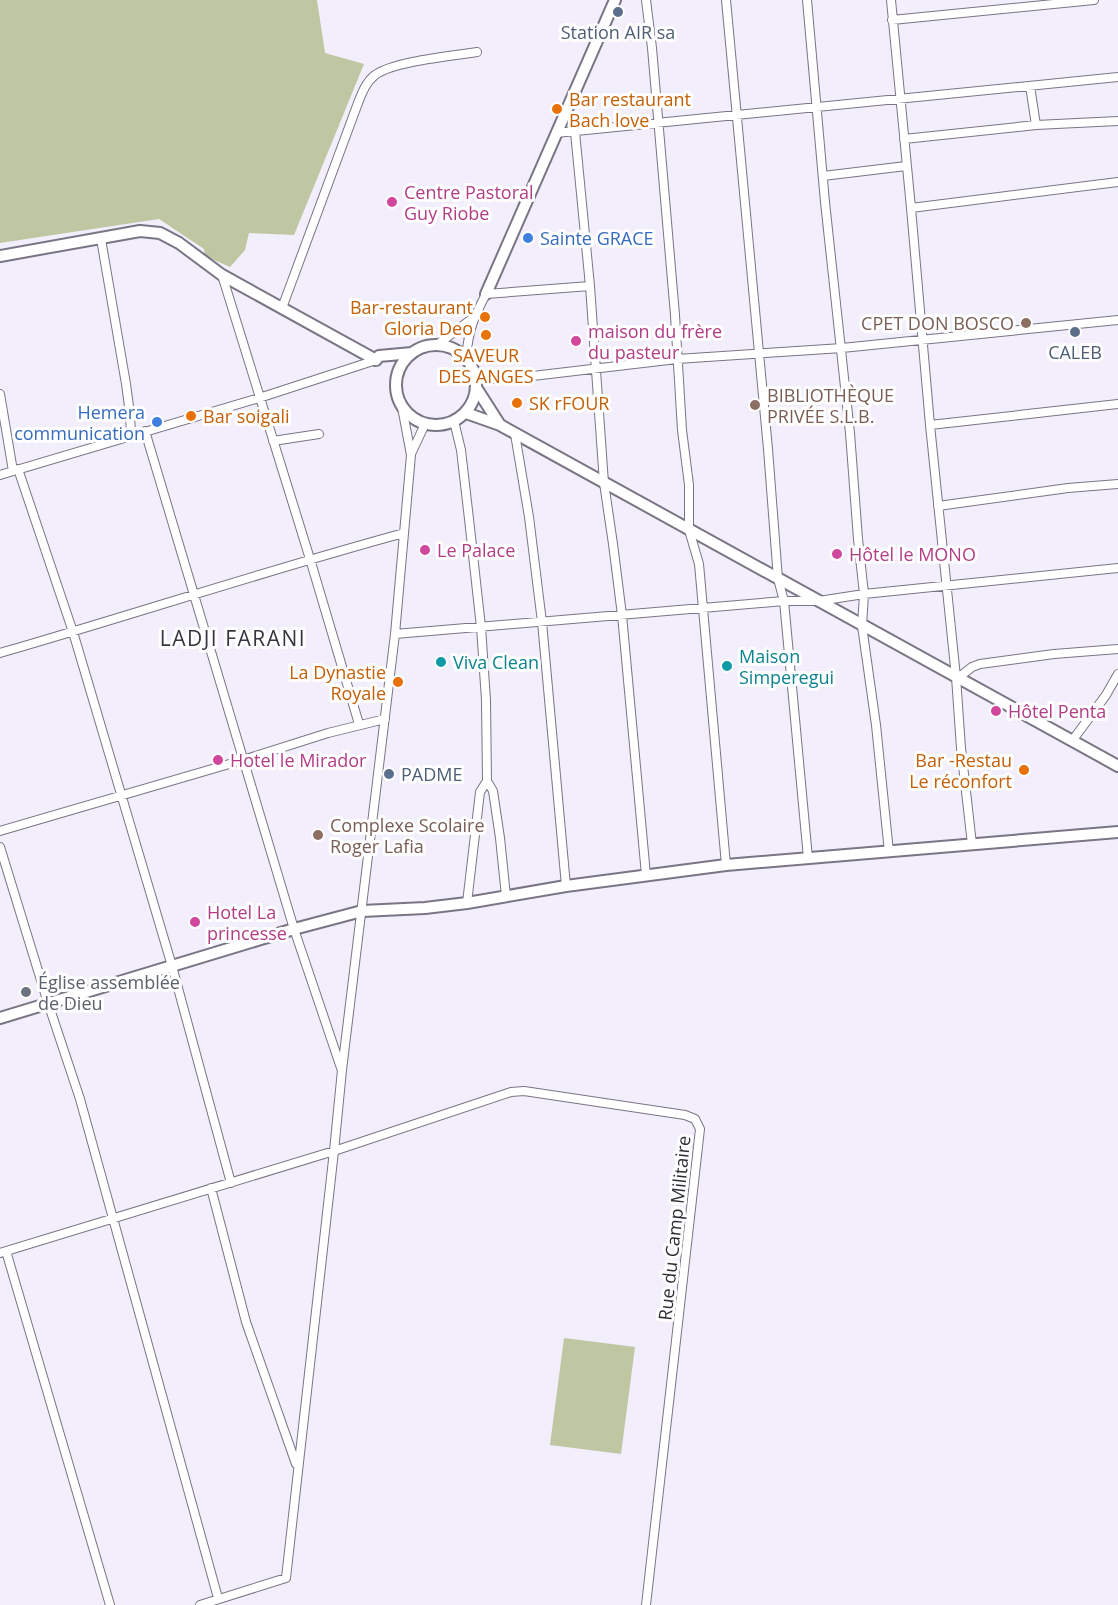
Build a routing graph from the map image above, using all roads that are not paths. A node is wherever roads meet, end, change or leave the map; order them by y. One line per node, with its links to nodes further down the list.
1 (615, 0): 18 (street)
2 (646, 0): 15 (street)
3 (726, 0): 13 (street)
4 (807, 0): 12 (street)
5 (891, 0): 7 (street)
6 (1094, 0): 7 (street)
7 (892, 20): 11 (street)
8 (477, 52): 29 (street)
9 (1118, 77): 10 (street)
10 (1030, 86): 11 (street); 16 (street)
11 (900, 99): 12 (street); 19 (street)
12 (817, 107): 13 (street); 21 (street)
13 (737, 115): 15 (street); 36 (street)
14 (1118, 121): 16 (street)
15 (658, 123): 17 (street); 39 (street)
16 (1036, 125): 19 (street)
17 (575, 132): 18 (street); 27 (street)
18 (556, 133): 28 (street)
19 (904, 139): 20 (street)
20 (906, 165): 21 (street); 23 (street)
21 (823, 176): 34 (street)
22 (1118, 182): 23 (street)
23 (911, 208): 32 (street)
24 (101, 239): 25 (street); 26 (street); 55 (street)
25 (0, 256)
26 (222, 275): 29 (street); 44 (street)
27 (590, 286): 28 (street); 40 (street)
28 (486, 294): 30 (street)
29 (282, 308): 38 (street)
30 (473, 318): 33 (street); 37 (street)
31 (1118, 320): 32 (street)
32 (922, 339): 34 (street); 51 (street)
33 (438, 345): 35 (street); 37 (street)
34 (842, 348): 36 (street); 69 (street)
35 (412, 353): 38 (street); 41 (street)
36 (759, 354): 39 (street); 67 (street)
37 (466, 357): 42 (street)
38 (378, 358): 41 (street); 44 (street)
39 (677, 359): 40 (street); 63 (street)
40 (596, 369): 42 (street); 60 (street)
41 (397, 373): 46 (street)
42 (477, 385): 47 (street); 50 (street)
43 (0, 394): 58 (street)
44 (259, 398): 52 (street); 56 (street)
45 (1118, 404): 51 (street)
46 (402, 407): 49 (street); 57 (street)
47 (466, 413): 48 (street); 50 (street)
48 (454, 421): 49 (street); 77 (street)
49 (426, 424): 57 (street)
50 (500, 425): 54 (street)
51 (930, 425): 62 (street)
52 (145, 431): 55 (street); 70 (street)
53 (319, 434): 56 (street)
54 (515, 434): 60 (street); 75 (street)
55 (131, 435): 58 (street)
56 (273, 441): 65 (street)
57 (411, 455): 64 (street)
58 (16, 470): 59 (street); 78 (street)
59 (0, 475)
60 (604, 483): 63 (street); 74 (street)
61 (1118, 484): 62 (street)
62 (938, 506): 68 (street)
63 (689, 530): 67 (street); 73 (street)
64 (404, 533): 65 (street); 79 (street)
65 (310, 559): 70 (street); 85 (street)
66 (1118, 568): 68 (street)
67 (778, 579): 71 (street); 72 (street)
68 (945, 586): 69 (street); 83 (street)
69 (864, 594): 72 (street); 76 (street)
70 (194, 595): 78 (street); 87 (street)
71 (784, 600): 72 (street); 73 (street); 96 (street)
72 (819, 601): 76 (street)
73 (703, 608): 74 (street); 97 (street)
74 (622, 615): 75 (street); 98 (street)
75 (542, 622): 77 (street); 99 (street)
76 (862, 626): 83 (street); 95 (street)
77 (481, 627): 79 (street); 89 (street)
78 (73, 632): 81 (street); 90 (street)
79 (395, 634): 84 (street)
80 (1118, 650): 83 (street)
81 (0, 653)
82 (1118, 674): 86 (street)
83 (957, 678): 86 (street); 93 (street)
84 (385, 718): 85 (street); 102 (street)
85 (359, 724): 87 (street)
86 (1072, 741): 88 (street)
87 (243, 760): 90 (street); 103 (street)
88 (1118, 766)
89 (487, 781): 100 (street); 101 (street)
90 (121, 795): 91 (street); 104 (street)
91 (0, 831)
92 (1118, 832): 93 (street)
93 (972, 844): 95 (street)
94 (0, 847): 105 (street)
95 (889, 852): 96 (street)
96 (807, 858): 97 (street)
97 (726, 866): 98 (street)
98 (646, 875): 99 (street)
99 (566, 886): 100 (street)
100 (506, 896): 101 (street)
101 (466, 903): 102 (street)
102 (362, 911): 103 (street); 107 (street)
103 (294, 929): 104 (street); 107 (street)
104 (172, 966): 105 (street); 109 (street)
105 (48, 1003): 106 (street); 111 (street)
106 (0, 1018)
107 (342, 1070): 108 (street)
108 (334, 1151): 109 (street); 113 (street); 117 (street, Rue du Camp Militaire)
109 (231, 1183): 110 (street)
110 (212, 1188): 111 (street); 113 (street)
111 (114, 1219): 112 (street); 114 (street)
112 (3, 1252): 115 (street)
113 (298, 1469): 114 (street)
114 (218, 1598): 116 (street)
115 (110, 1605)
116 (200, 1605)
117 (646, 1605)

